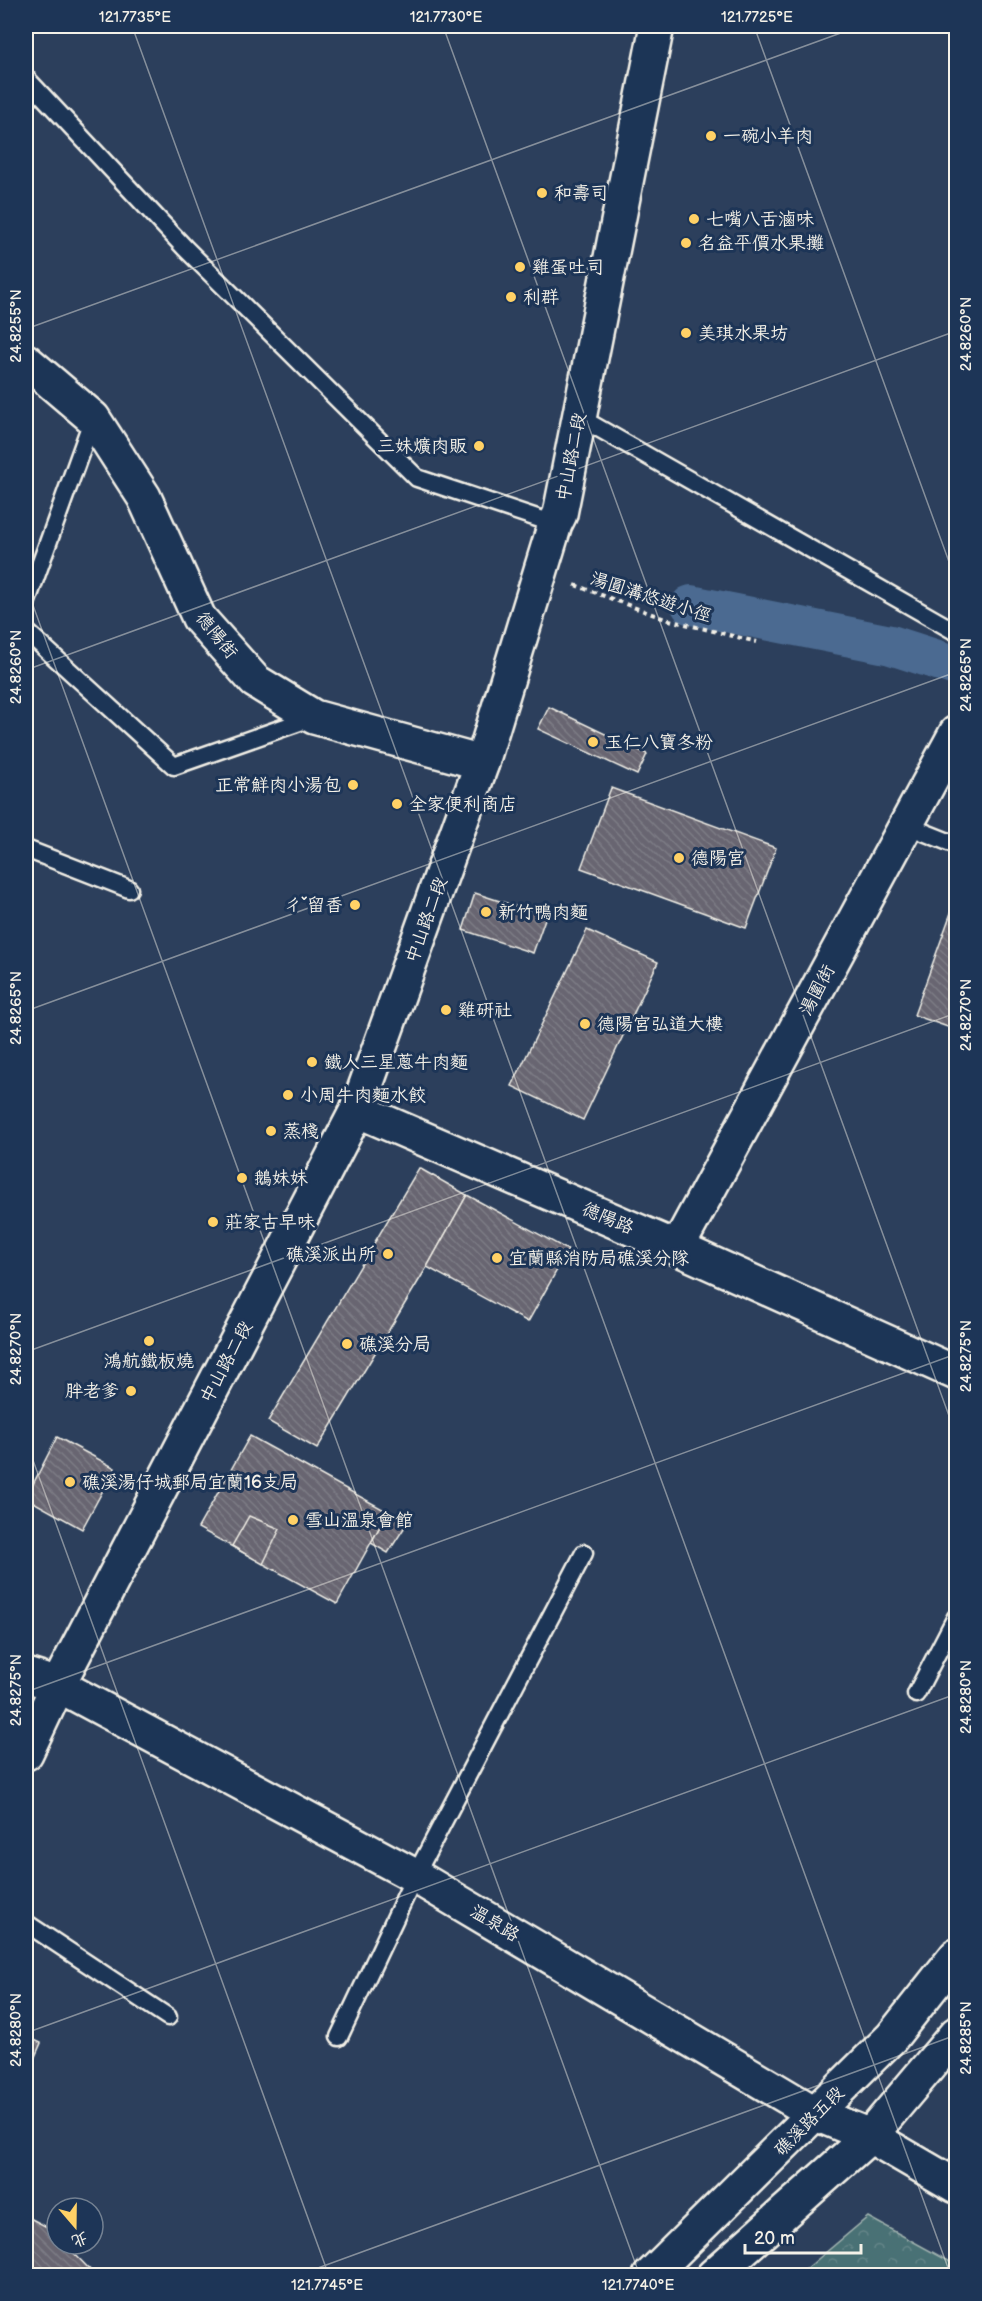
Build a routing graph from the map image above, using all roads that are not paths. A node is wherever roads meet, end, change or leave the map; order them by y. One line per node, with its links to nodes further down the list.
1 (657, 26): 4 (street, 中山路二段)
2 (26, 78): 6 (lane)
3 (26, 362): 5 (street, 德陽街)
4 (579, 417): 6 (street, 中山路二段); 9 (lane)
5 (93, 418): 7 (lane); 10 (street, 德陽街)
6 (555, 524): 12 (street, 中山路二段)
7 (26, 604)
8 (26, 631): 10 (lane)
9 (957, 632)
10 (314, 717): 12 (street, 德陽街)
11 (957, 733): 13 (street, 湯圍街)
12 (482, 763): 17 (street, 中山路二段)
13 (906, 825): 14 (lane); 18 (street, 湯圍街)
14 (957, 845)
15 (26, 849): 16 (lane)
16 (129, 889)
17 (357, 1110): 18 (street, 德陽路); 23 (street, 中山路二段)
18 (677, 1248): 19 (street, 德陽路)
19 (957, 1373)
20 (584, 1553): 26 (lane)
21 (957, 1617): 24 (lane)
22 (26, 1675): 23 (street, 溫泉路)
23 (58, 1685): 25 (street, 中山路二段); 26 (street, 溫泉路)
24 (916, 1694)
25 (26, 1753)
26 (415, 1876): 31 (lane); 32 (street, 溫泉路)
27 (26, 1923): 29 (lane)
28 (957, 1956): 32 (street, 礁溪路五段)
29 (168, 2017)
30 (957, 2034): 33 (street)
31 (339, 2037)
32 (816, 2114): 33 (street, 溫泉路); 35 (street, 礁溪路五段)
33 (870, 2136): 34 (street, 溫泉路); 36 (street)
34 (957, 2186)
35 (650, 2276)
36 (713, 2276)

